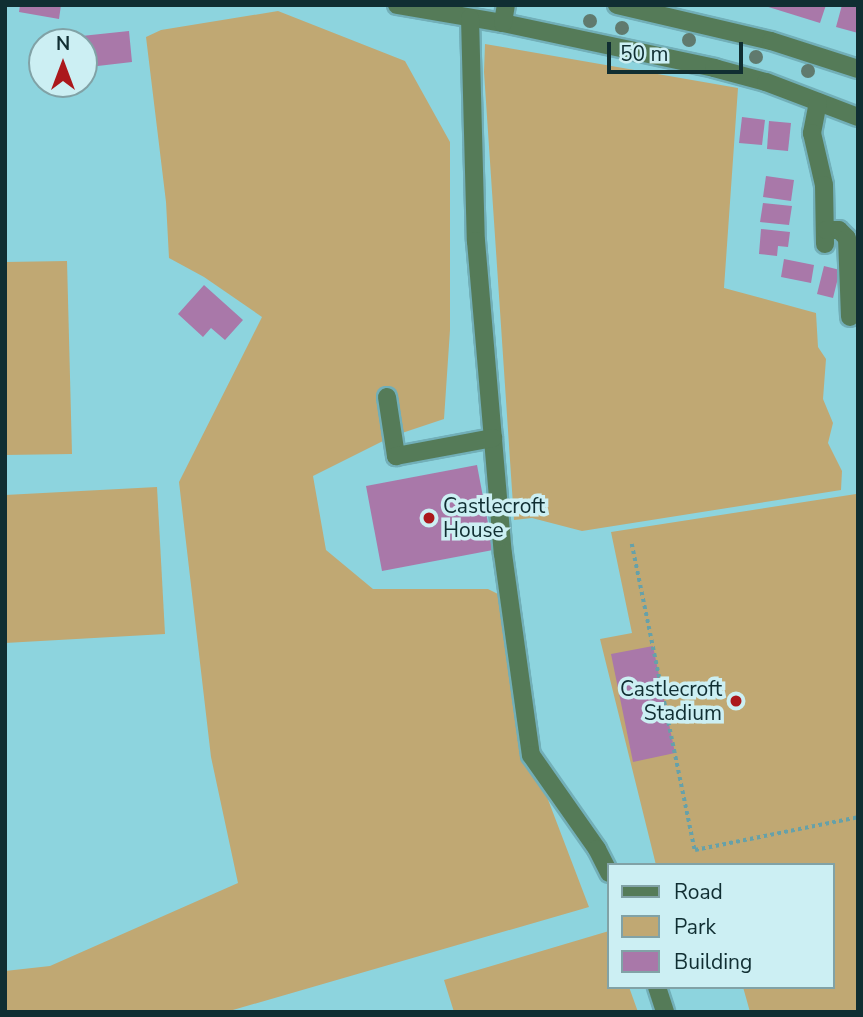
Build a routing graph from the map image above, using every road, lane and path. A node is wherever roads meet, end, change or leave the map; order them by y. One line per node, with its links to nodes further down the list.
1 (397, 5): 4 (street)
2 (617, 5): 5 (street)
3 (504, 14): 4 (street); 6 (street)
4 (470, 18): 10 (street)
5 (858, 69)
6 (818, 102): 7 (street); 8 (street)
7 (858, 117)
8 (850, 317)
9 (387, 397): 10 (street)
10 (493, 438): 13 (street)
11 (632, 544): 12 (path)
12 (858, 817)
13 (608, 871)
14 (658, 989): 15 (street)
15 (665, 1012)

